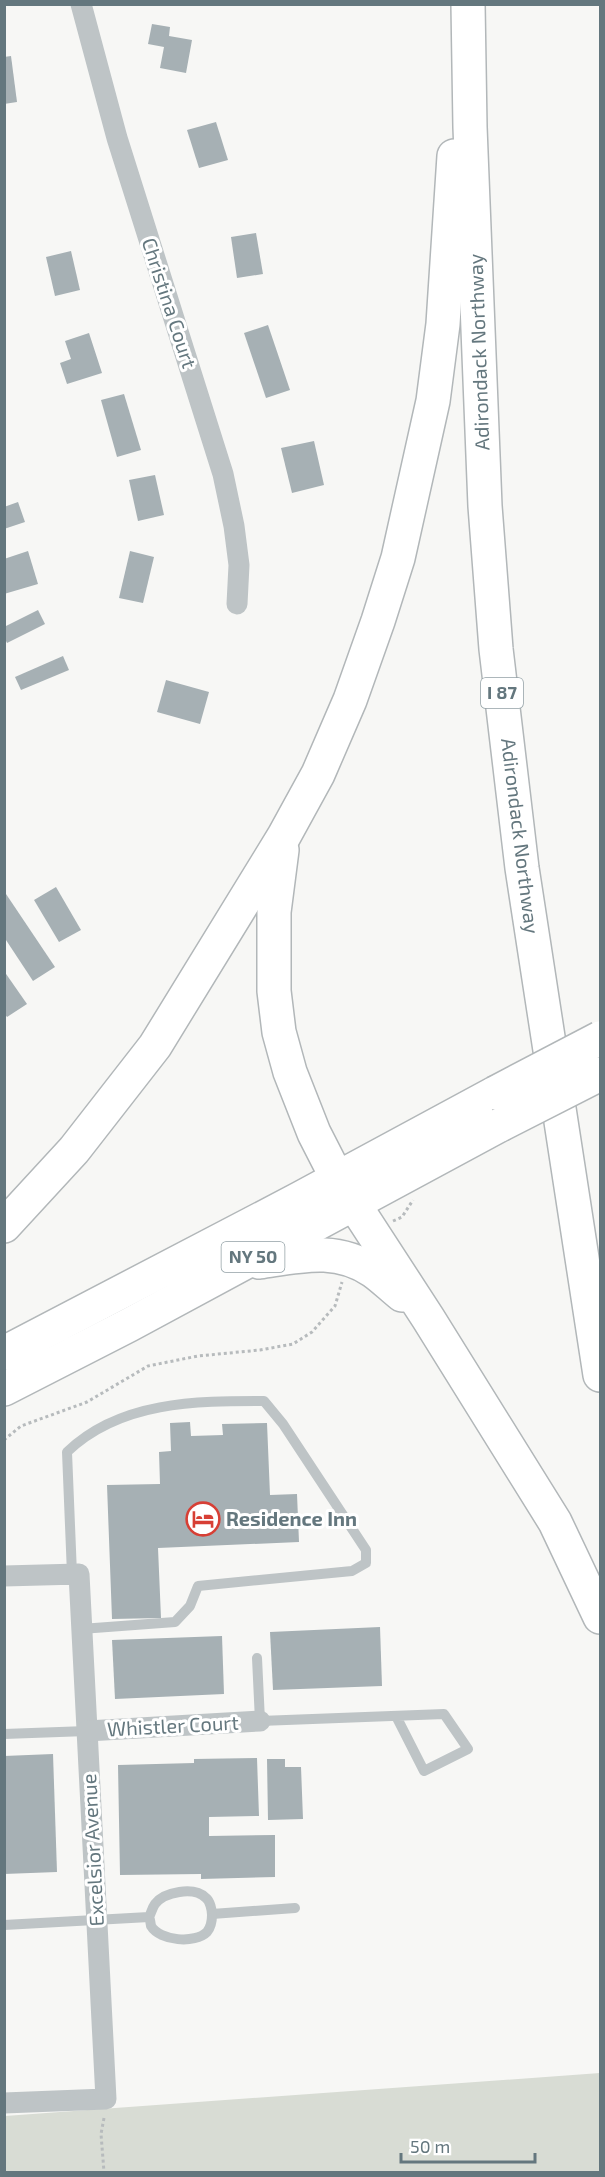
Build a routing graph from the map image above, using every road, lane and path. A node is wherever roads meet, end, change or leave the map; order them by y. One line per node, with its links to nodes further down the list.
1 (81, 4): 3 (street, Christina Court)
2 (467, 4): 4 (highway); 14 (highway, Adirondack Northway / I 87)
3 (237, 604)
4 (284, 836): 8 (highway); 9 (highway)
5 (600, 1038): 8 (highway, NY 50, bridge)
6 (600, 1074): 8 (highway, NY 50, bridge)
7 (414, 1199): 8 (path)
8 (353, 1204): 11 (highway, NY 50); 12 (highway); 13 (highway, NY 50)
9 (4, 1226)
10 (347, 1259): 11 (highway); 12 (highway); 16 (path)
11 (237, 1266): 15 (highway, NY 50)
12 (428, 1318): 19 (highway)
13 (4, 1353)
14 (600, 1375)
15 (4, 1389)
16 (4, 1440)
17 (72, 1574): 18 (street); 20 (street, Excelsior Avenue); 20 (lane)
18 (4, 1576)
19 (600, 1617)
20 (81, 1629): 24 (street, Excelsior Avenue)
21 (257, 1658): 23 (lane)
22 (396, 1716): 22 (lane); 23 (lane)
23 (260, 1721): 24 (street, Whistler Court)
24 (87, 1731): 25 (lane); 29 (street, Excelsior Avenue)
25 (4, 1734)
26 (296, 1908): 27 (lane)
27 (212, 1914): 28 (lane); 28 (lane)
28 (149, 1917): 29 (lane)
29 (97, 1920): 30 (lane); 31 (street, Excelsior Avenue)
30 (4, 1925)
31 (106, 2099): 32 (street); 33 (path)
32 (4, 2103)
33 (104, 2172)

